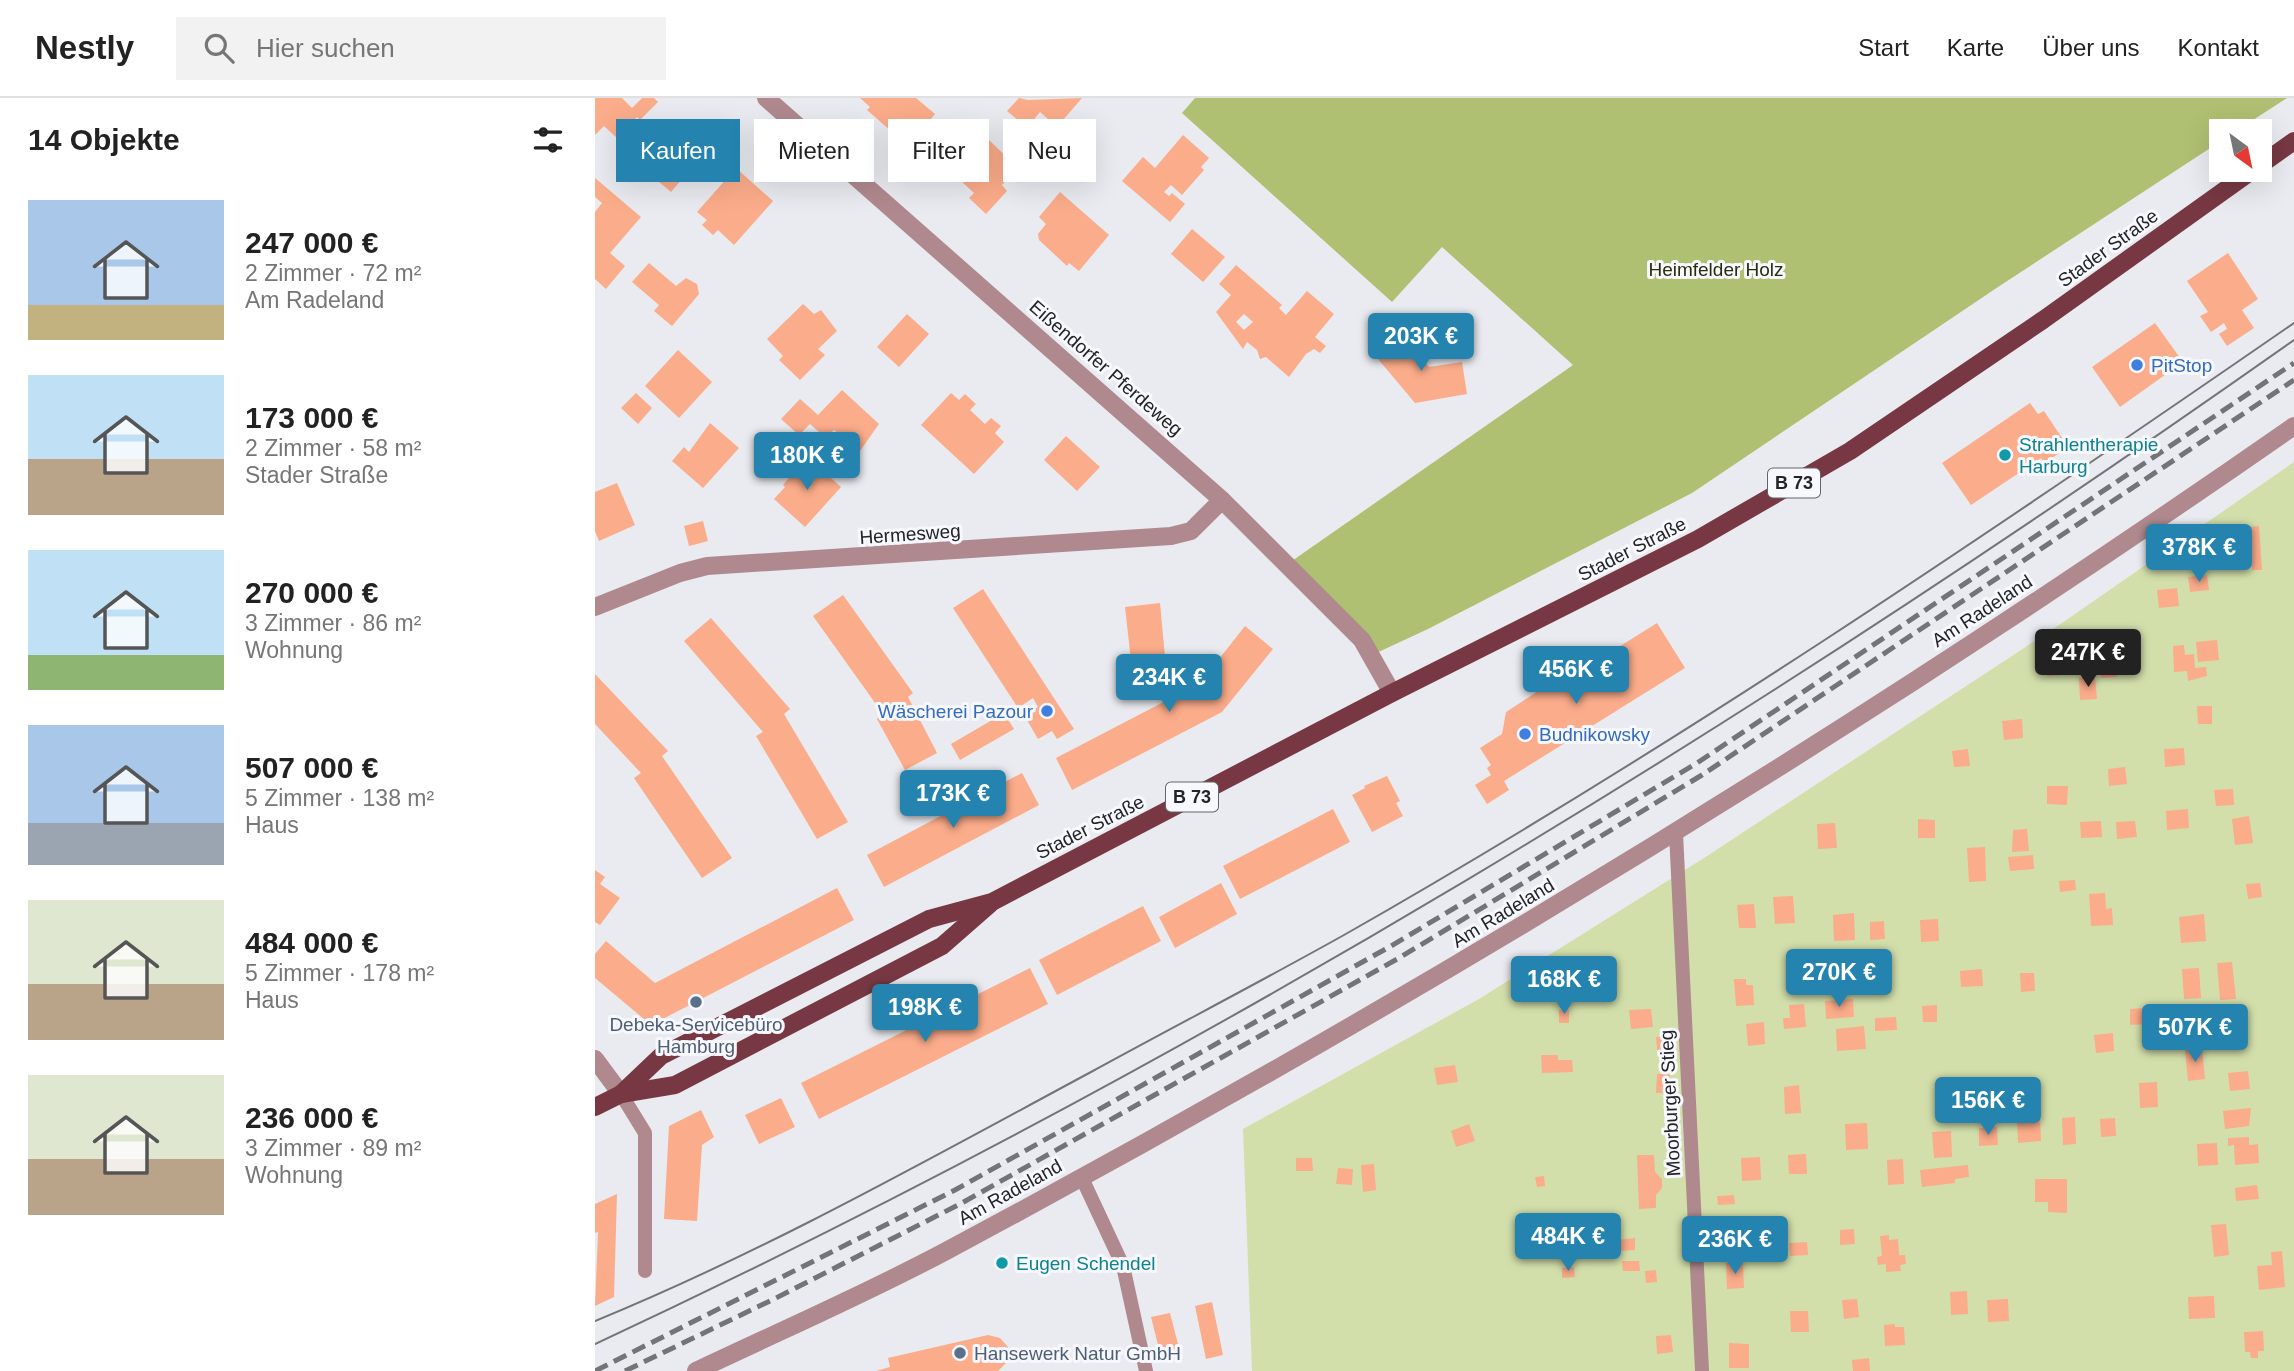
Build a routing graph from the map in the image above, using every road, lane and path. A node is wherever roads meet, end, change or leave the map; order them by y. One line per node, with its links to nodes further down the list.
1 (766, 98): 6 (street, Eißendorfer Pferdeweg)
2 (2294, 141): 3 (main road)
3 (2272, 157)
4 (2236, 182): 8 (main road, Stader Straße / B 73)
5 (2294, 426): 9 (street, Am Radeland)
6 (1222, 500): 7 (street, Hermesweg); 8 (street, Eißendorfer Pferdeweg)
7 (595, 607)
8 (1392, 693): 10 (main road, Stader Straße / B 73)
9 (1677, 833): 14 (street, Am Radeland); 18 (lane, Moorburger Stieg)
10 (992, 902): 12 (main road, Stader Straße / B 73); 12 (main road, Stader Straße / B 73)
11 (595, 1059): 12 (street)
12 (621, 1094): 13 (main road, Stader Straße / B 73); 15 (lane)
13 (595, 1107)
14 (1081, 1176): 16 (street, Am Radeland); 17 (lane)
15 (645, 1271)
16 (696, 1371)
17 (1146, 1371)
18 (1702, 1371)

